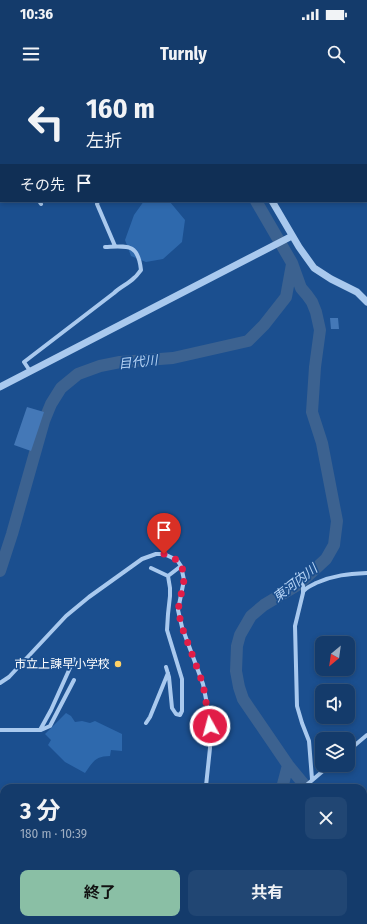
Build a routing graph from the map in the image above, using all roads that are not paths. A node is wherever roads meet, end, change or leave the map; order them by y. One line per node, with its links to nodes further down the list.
1 (98, 202): 4 (street)
2 (272, 202): 3 (street)
3 (290, 237): 6 (street); 7 (street)
4 (115, 246): 5 (street); 7 (street)
5 (105, 247)
6 (367, 302)
7 (30, 371): 8 (street)
8 (0, 387)
9 (182, 566): 13 (street); 19 (street); 27 (street)
10 (151, 568): 13 (street)
11 (367, 573): 14 (street)
12 (297, 574): 14 (street)
13 (168, 576): 17 (street)
14 (303, 593): 26 (street)
15 (74, 659): 22 (street)
16 (166, 667): 17 (street)
17 (168, 673): 20 (street)
18 (74, 680): 22 (street)
19 (0, 683)
20 (146, 723)
21 (0, 730): 22 (street)
22 (40, 730)
23 (367, 735): 24 (street)
24 (355, 745)
25 (322, 772): 26 (street)
26 (311, 781): 28 (street)
27 (205, 784)
28 (308, 784)

